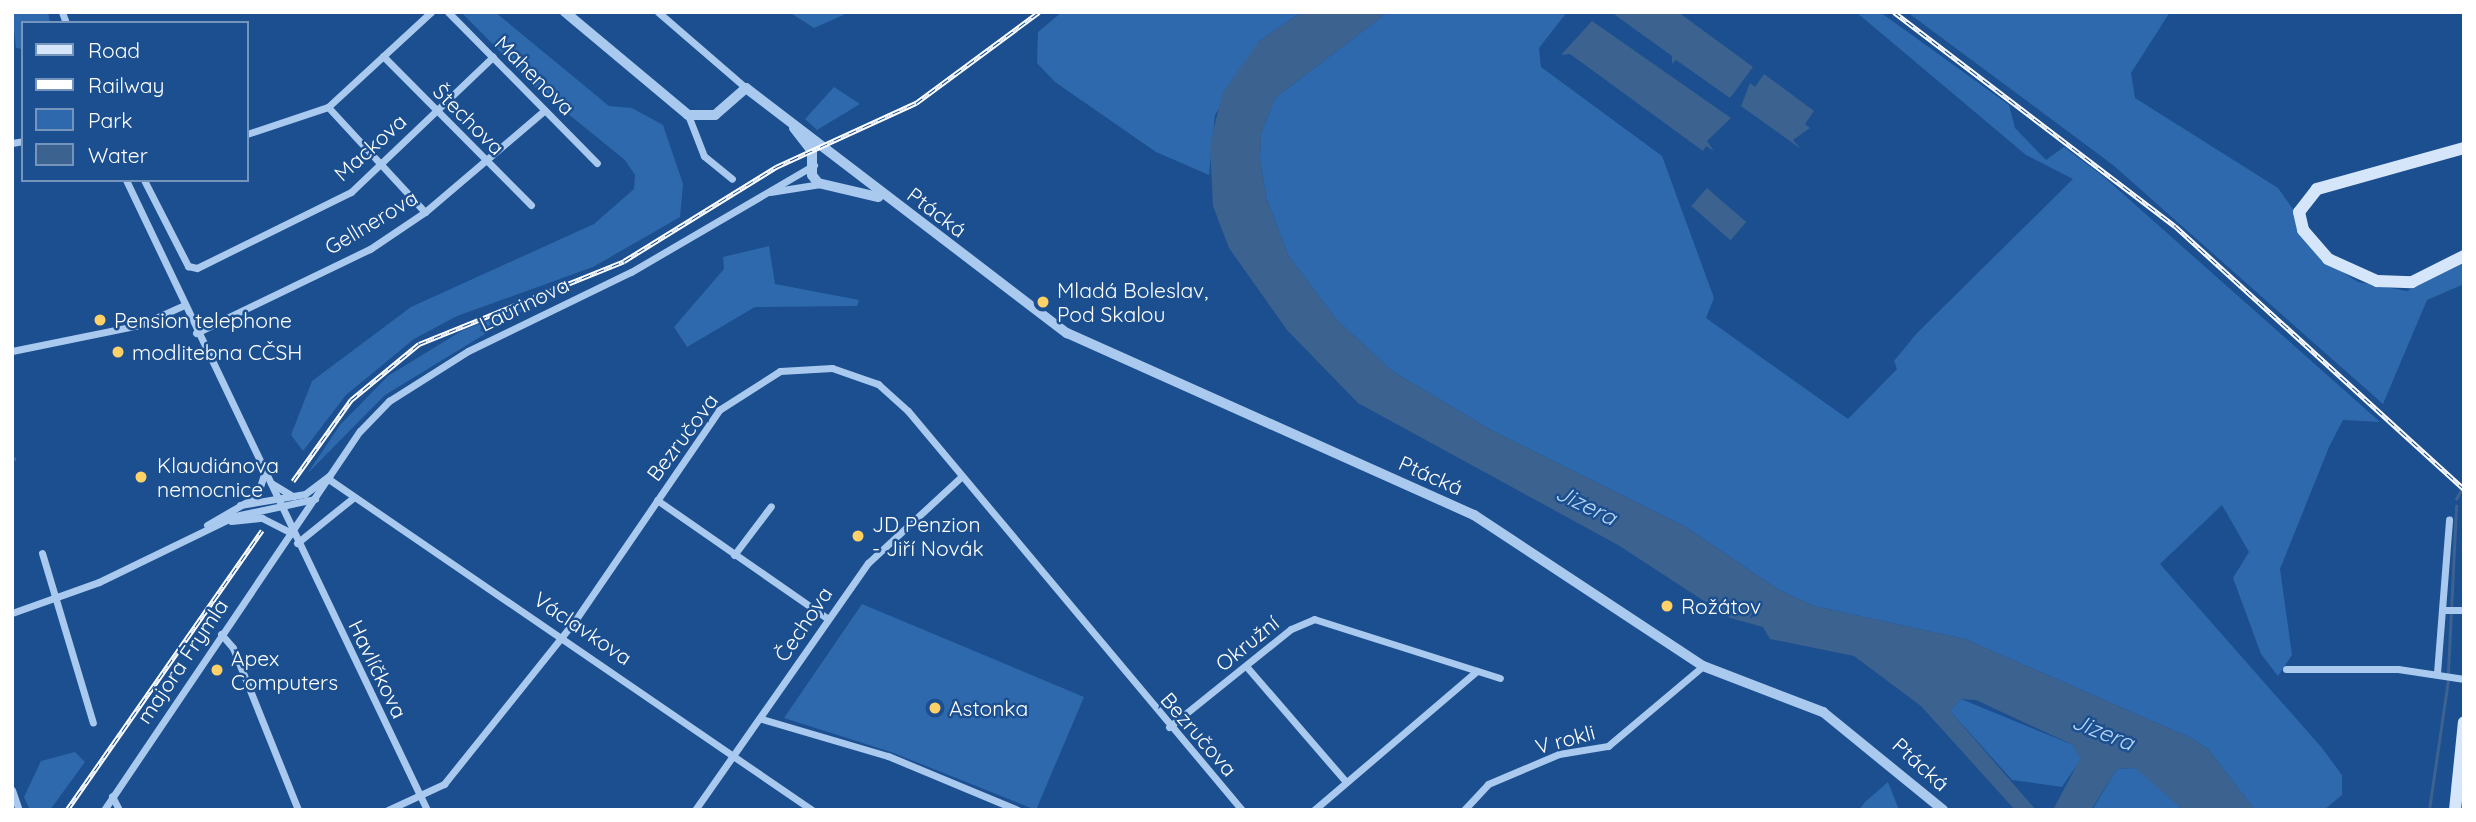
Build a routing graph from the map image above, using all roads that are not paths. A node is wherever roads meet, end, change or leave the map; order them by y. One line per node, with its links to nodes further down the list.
1 (431, 12): 5 (street)
2 (448, 12): 6 (street, Mahenova)
3 (565, 12): 11 (street)
4 (658, 12): 7 (street, Ptácká)
5 (383, 56): 8 (street); 9 (street, Štechova)
6 (493, 57): 9 (street, Mackova); 10 (street, Mahenova)
7 (746, 88): 11 (street); 12 (street, Ptácká)
8 (328, 107): 13 (street); 16 (street)
9 (436, 110): 15 (street, Štechova); 16 (street, Mackova)
10 (545, 110): 15 (street, Gellnerova); 17 (street, Mahenova)
11 (688, 115): 20 (street)
12 (790, 123): 18 (street, Ptácká); 19 (street, Ptácká)
13 (248, 134)
14 (2464, 148): 29 (main road)
15 (486, 161): 27 (street, Štechova); 28 (street, Gellnerova)
16 (381, 163): 22 (street, Mackova); 28 (street)
17 (597, 163)
18 (838, 164): 19 (street); 24 (street); 26 (street, Ptácká)
19 (814, 165): 23 (street); 25 (street, Laurinova)
20 (732, 179)
21 (127, 182): 30 (street)
22 (145, 182)
23 (820, 184): 24 (street); 25 (street, Laurinova)
24 (833, 185): 26 (street, Ptácká)
25 (763, 194): 33 (street, Laurinova)
26 (888, 199): 61 (street, Ptácká)
27 (531, 205)
28 (425, 212): 31 (street, Gellnerova)
29 (2464, 256)
30 (182, 306): 31 (street); 32 (street)
31 (196, 333): 34 (street)
32 (12, 351)
33 (337, 467): 37 (street, Laurinova); 39 (street)
34 (264, 472): 36 (street); 43 (street)
35 (961, 477): 42 (street, Bezručova); 57 (street, Čechova); 70 (street, Bezručova)
36 (268, 480): 39 (street); 41 (street, Havlíčkova)
37 (330, 480): 38 (street, Laurinova); 40 (street, Václavkova)
38 (321, 495): 45 (street); 49 (street, majora Frymla)
39 (296, 497): 41 (street)
40 (354, 497): 50 (street); 58 (street, Václavkova)
41 (277, 500): 43 (street); 45 (street, Havlíčkova)
42 (657, 500): 52 (street); 58 (street, Bezručova)
43 (240, 505): 48 (street)
44 (771, 506): 52 (street)
45 (281, 509): 47 (street); 49 (street, Havlíčkova)
46 (2449, 519): 54 (street)
47 (217, 524): 48 (street); 49 (street)
48 (200, 529): 53 (street)
49 (293, 534): 50 (street, Havlíčkova); 59 (street, majora Frymla)
50 (297, 543): 75 (street, Havlíčkova)
51 (42, 553): 53 (street)
52 (734, 555): 57 (street)
53 (57, 597): 56 (street); 69 (street)
54 (2444, 610): 55 (street); 64 (street)
55 (2464, 611)
56 (12, 613)
57 (827, 618): 67 (street, Čechova)
58 (563, 634): 71 (street, Václavkova); 75 (street, Bezručova)
59 (221, 635): 74 (street, majora Frymla); 79 (street)
60 (1246, 666): 63 (street, Okružní); 70 (street, Okružní); 72 (street)
61 (1703, 666): 87 (street, V rokli); 88 (street, Ptácká)
62 (2287, 669): 64 (street)
63 (1477, 671): 65 (street, Okružní); 72 (street)
64 (2437, 673): 66 (street)
65 (1500, 678)
66 (2464, 679)
67 (762, 719): 71 (street, Čechova); 84 (street)
68 (2464, 722): 89 (main road)
69 (93, 723)
70 (1169, 727): 85 (street, Bezručova)
71 (733, 754): 82 (street, Čechova); 83 (street, Václavkova)
72 (1346, 782): 86 (street)
73 (12, 790): 76 (street)
74 (112, 796): 77 (street, majora Frymla); 78 (street)
75 (420, 796): 80 (street, Bezručova); 81 (street, Havlíčkova)
76 (19, 810)
77 (104, 810)
78 (119, 810)
79 (298, 810)
80 (388, 810)
81 (427, 810)
82 (695, 810)
83 (812, 810)
84 (1018, 810)
85 (1242, 810)
86 (1314, 810)
87 (1464, 810)
88 (1943, 810)
89 (2455, 810)

